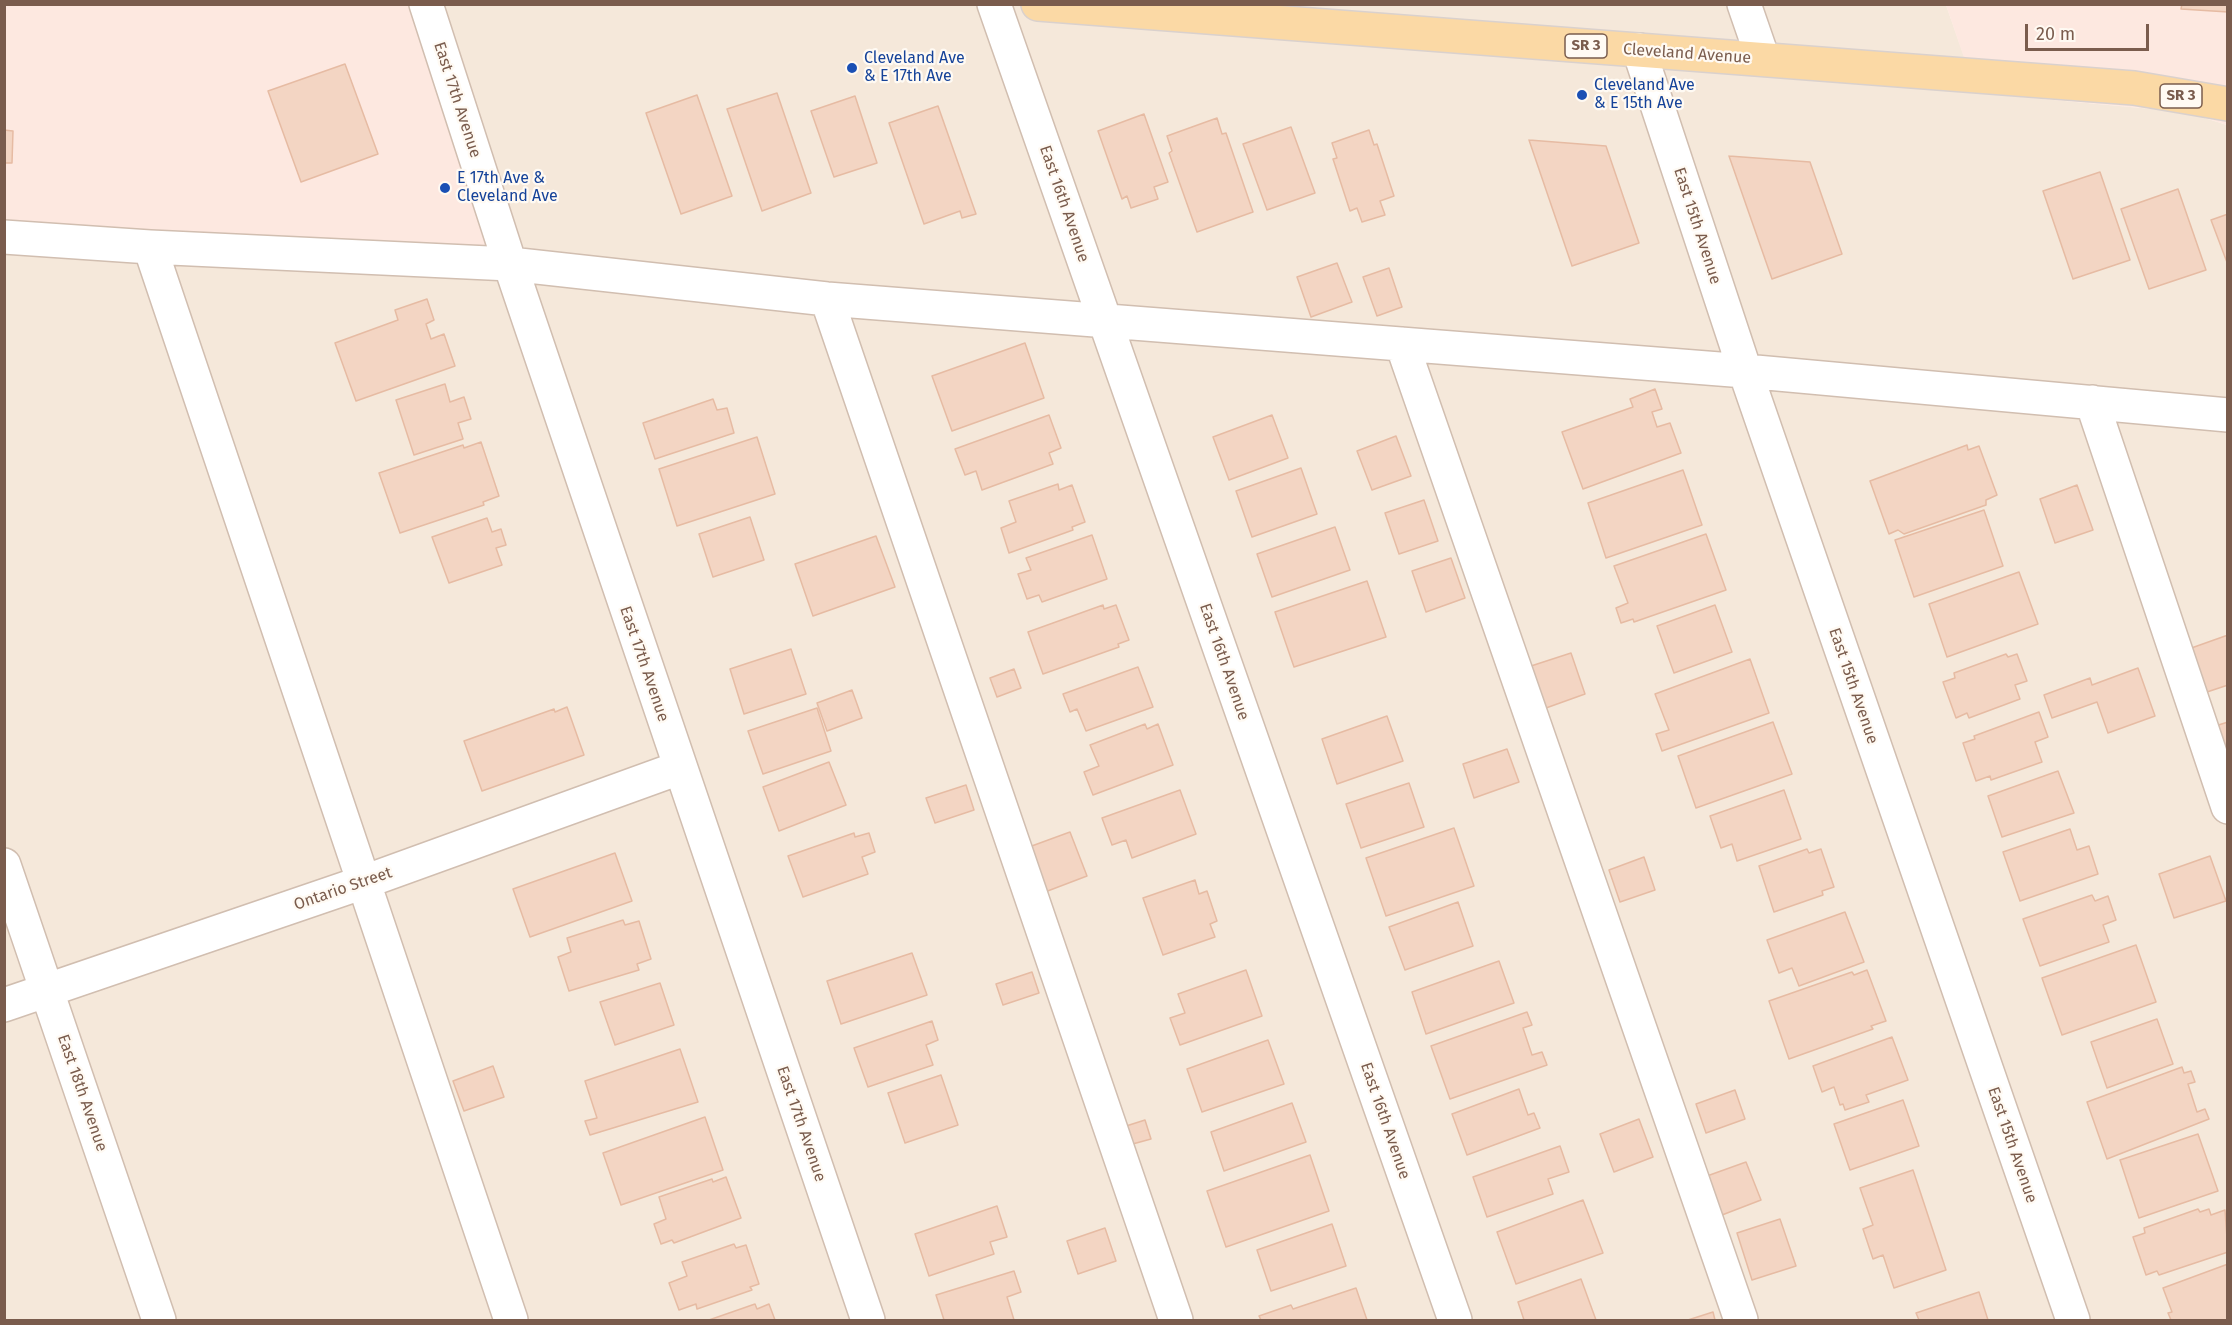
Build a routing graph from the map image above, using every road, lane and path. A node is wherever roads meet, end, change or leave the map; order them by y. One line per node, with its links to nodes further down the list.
1 (426, 4): 11 (street, East 17th Avenue)
2 (994, 4): 13 (street, East 16th Avenue)
3 (1038, 4): 5 (main road, Cleveland Avenue / SR 3)
4 (1744, 4): 7 (street)
5 (1111, 7): 6 (main road, Cleveland Avenue / SR 3)
6 (1639, 50): 7 (main road, Cleveland Avenue / SR 3); 15 (street, East 15th Avenue)
7 (1763, 59): 8 (main road, Cleveland Avenue / SR 3)
8 (2228, 104)
9 (4, 237): 10 (street)
10 (150, 247): 11 (street); 21 (street)
11 (510, 264): 12 (street); 18 (street, East 17th Avenue)
12 (827, 299): 13 (street); 27 (street)
13 (1105, 321): 14 (street); 28 (street, East 16th Avenue)
14 (1402, 344): 15 (street); 29 (street)
15 (1745, 371): 16 (street); 30 (street, East 15th Avenue)
16 (2092, 402): 17 (street); 19 (street)
17 (2228, 415)
18 (679, 768): 21 (street, Ontario Street); 26 (street, East 17th Avenue)
19 (2228, 807)
20 (4, 865): 22 (street, East 18th Avenue)
21 (364, 882): 22 (street, Ontario Street); 25 (street)
22 (48, 991): 23 (street, Ontario Street); 24 (street, East 18th Avenue)
23 (4, 1005)
24 (159, 1320)
25 (511, 1320)
26 (868, 1320)
27 (1176, 1320)
28 (1455, 1320)
29 (1742, 1320)
30 (2073, 1320)

